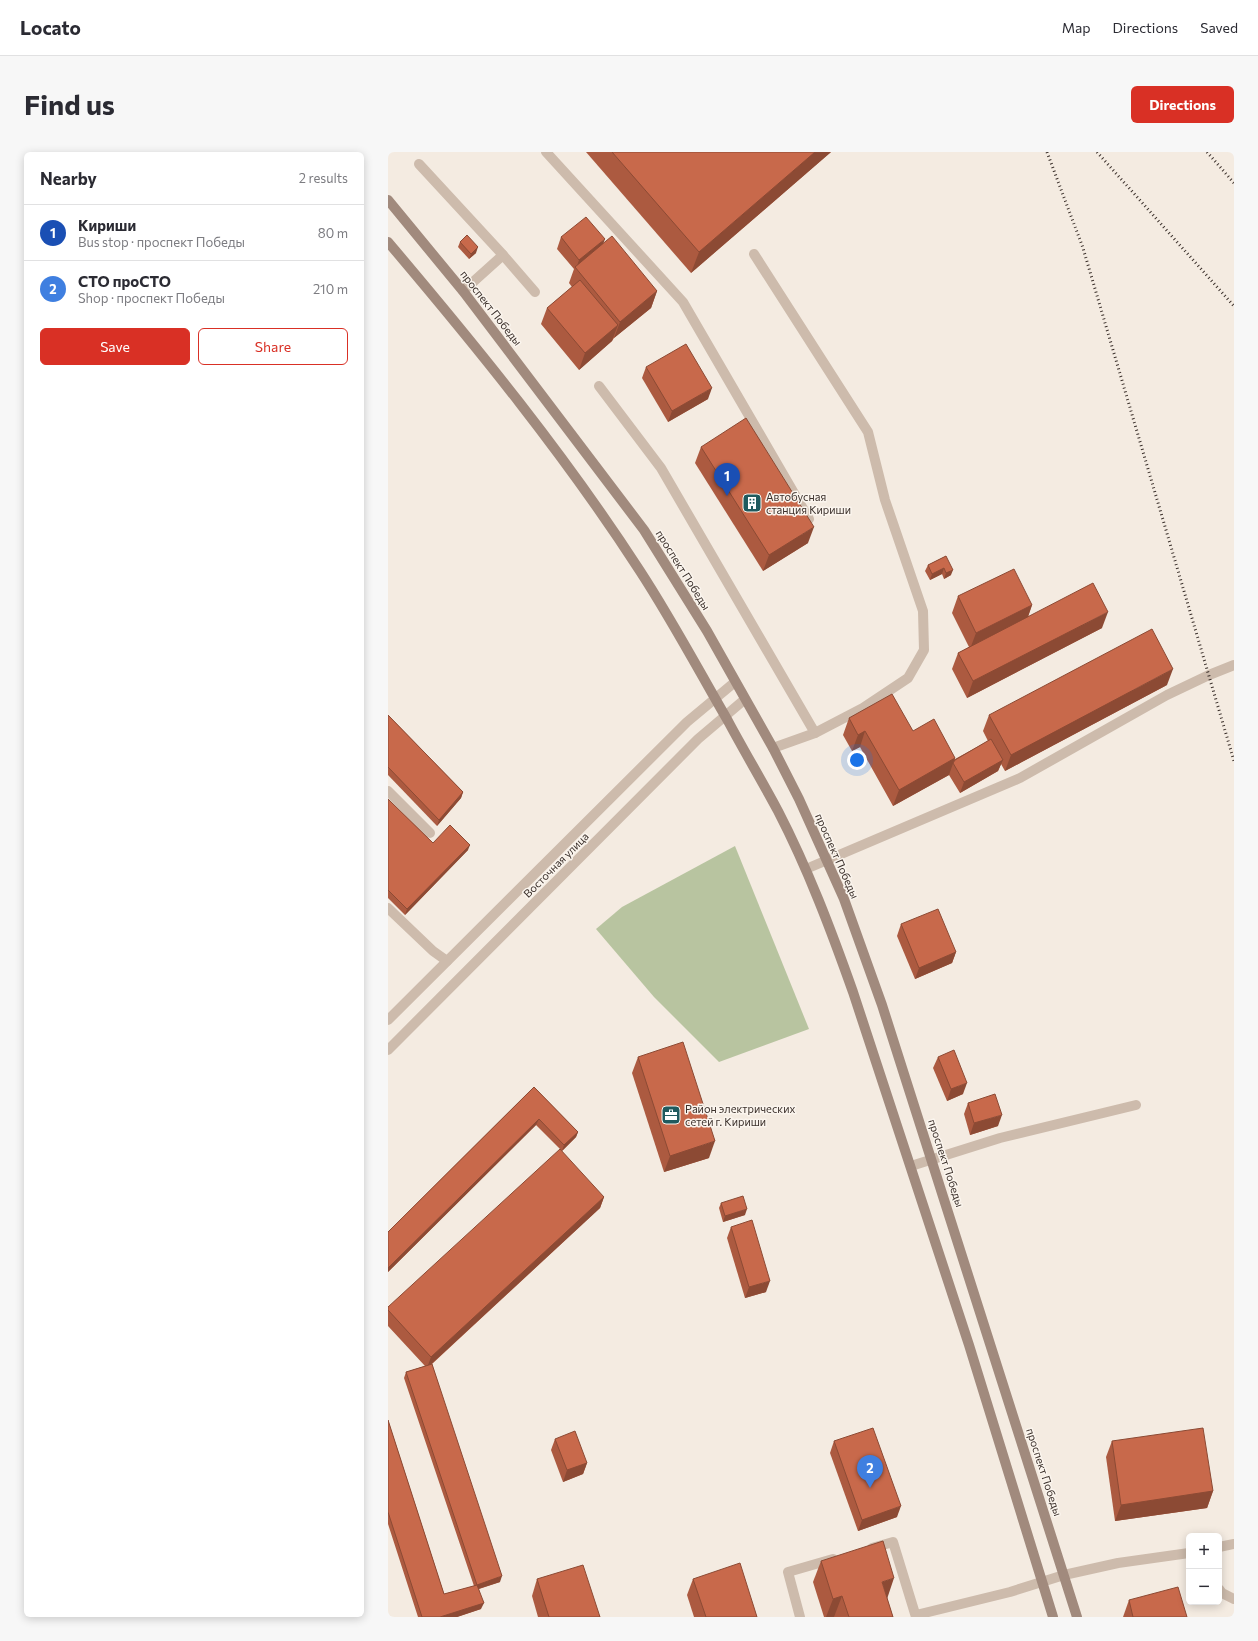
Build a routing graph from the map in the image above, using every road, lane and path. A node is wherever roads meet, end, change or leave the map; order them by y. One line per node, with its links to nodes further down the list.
1 (546, 152): 10 (street)
2 (419, 164): 6 (street)
3 (388, 200): 7 (main road, проспект Победы)
4 (388, 242): 13 (main road)
5 (754, 254): 15 (street)
6 (503, 255): 7 (street); 8 (street)
7 (463, 291): 12 (main road, проспект Победы)
8 (534, 292)
9 (599, 386): 15 (street)
10 (812, 524)
11 (1234, 665): 19 (street)
12 (735, 682): 13 (street, Восточная улица); 14 (main road, проспект Победы)
13 (715, 699): 20 (main road); 22 (street, Восточная улица)
14 (744, 700): 16 (main road, проспект Победы); 24 (street, Восточная улица)
15 (815, 733): 16 (street)
16 (772, 748): 19 (main road, проспект Победы)
17 (388, 791): 18 (street)
18 (430, 833)
19 (826, 861): 20 (street); 26 (main road, проспект Победы)
20 (806, 869): 27 (main road)
21 (388, 908): 22 (street)
22 (447, 961): 23 (street, Восточная улица)
23 (388, 1020)
24 (388, 1050)
25 (1136, 1106): 26 (street)
26 (932, 1160): 27 (street); 33 (main road, проспект Победы)
27 (910, 1166): 34 (main road)
28 (1234, 1544): 29 (street)
29 (1222, 1546)
30 (863, 1550): 37 (street)
31 (1186, 1553): 33 (street)
32 (840, 1557): 38 (street)
33 (1064, 1575): 34 (street); 40 (main road, проспект Победы)
34 (1042, 1582): 37 (street); 39 (main road)
35 (1222, 1593): 36 (street)
36 (1234, 1599)
37 (916, 1616)
38 (800, 1617)
39 (1052, 1617)
40 (1077, 1617)

